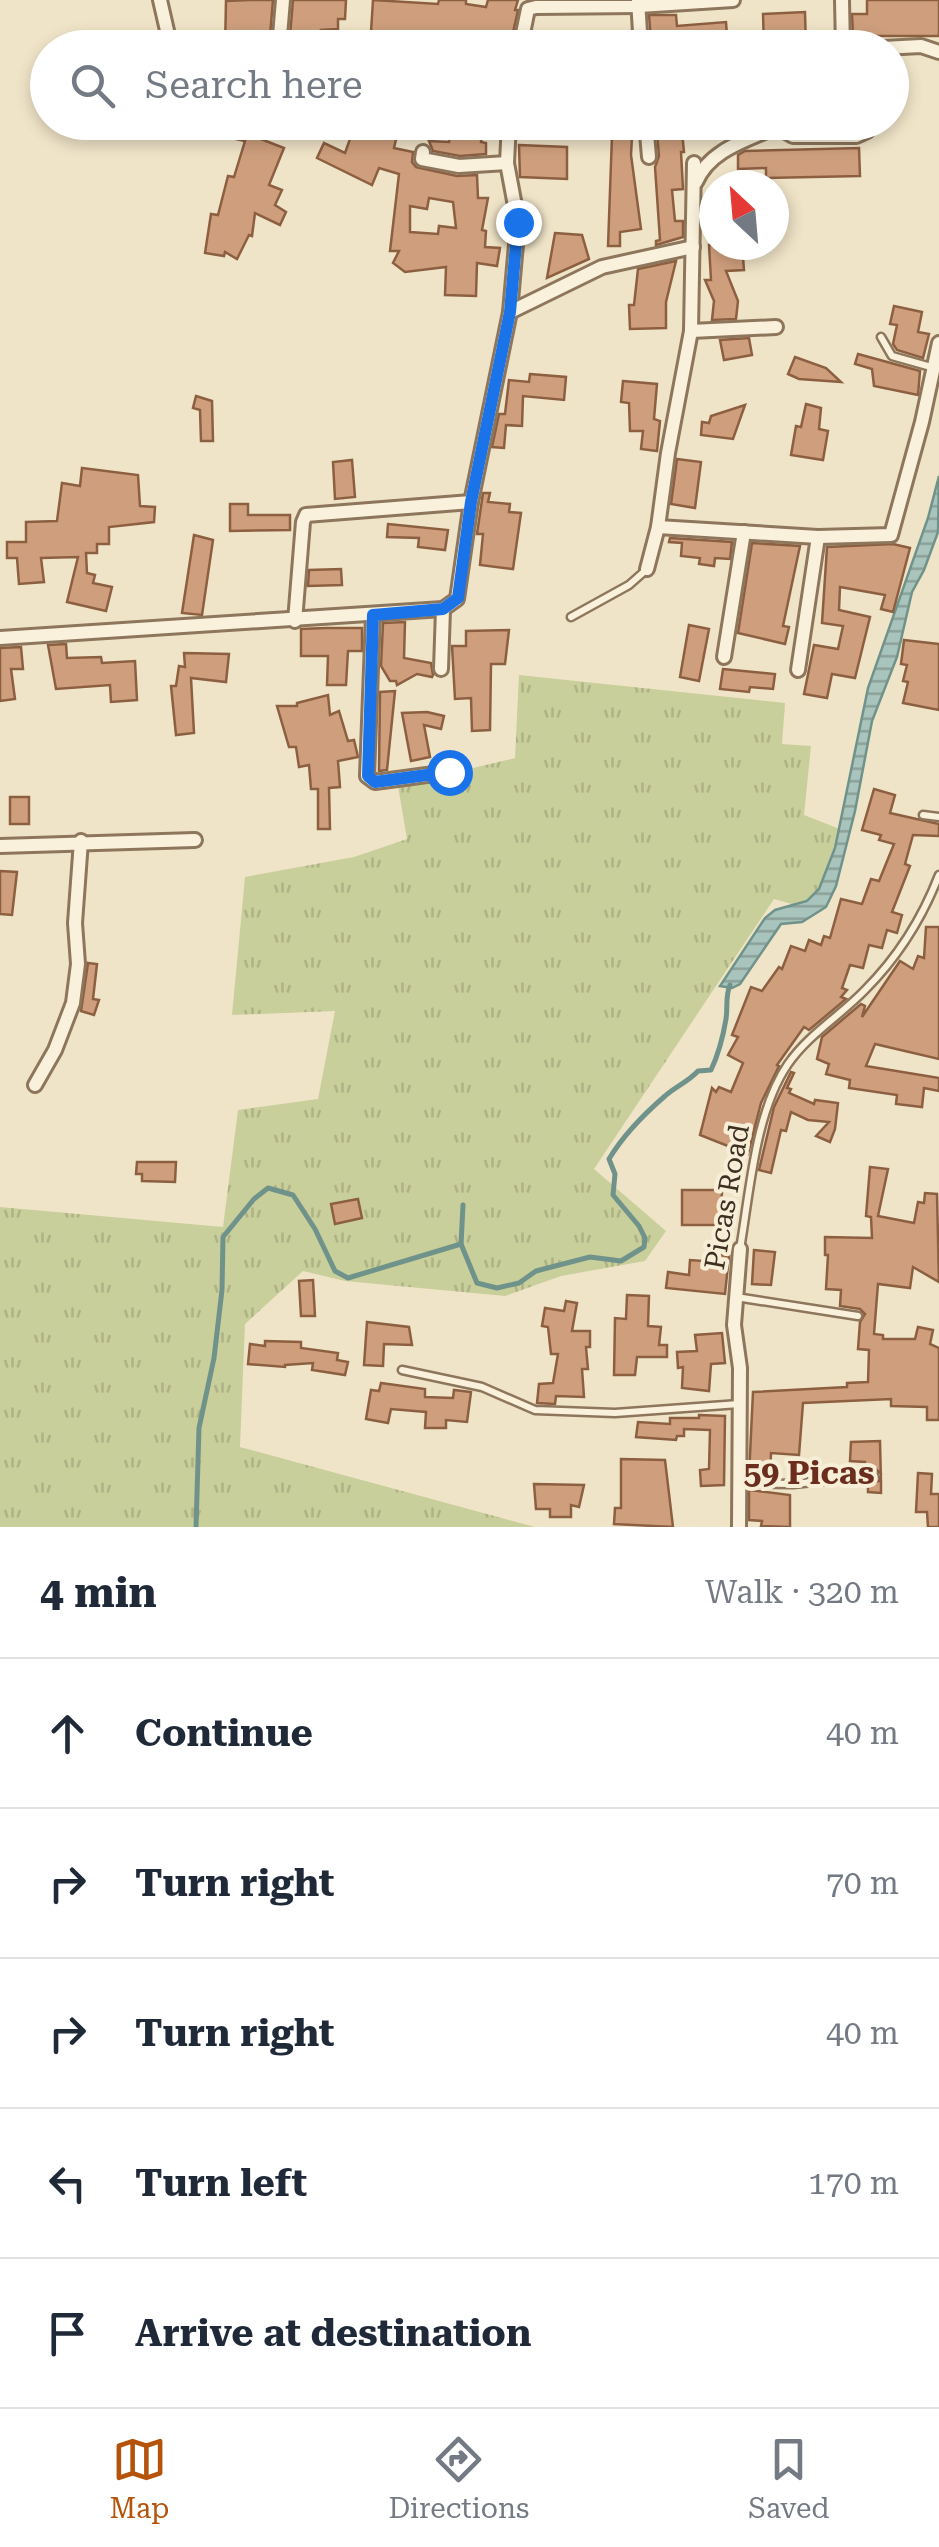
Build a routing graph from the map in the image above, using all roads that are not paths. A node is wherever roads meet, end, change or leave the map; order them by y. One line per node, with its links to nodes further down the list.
1 (160, 0): 6 (street)
2 (282, 0): 7 (street)
3 (732, 0): 5 (street)
4 (842, 0): 10 (street)
5 (638, 3): 8 (street); 9 (street)
6 (167, 30)
7 (280, 30)
8 (524, 30)
9 (640, 30)
10 (843, 30)
11 (909, 47): 12 (street)
12 (939, 52)
13 (508, 140): 19 (street)
14 (647, 140): 17 (street)
15 (747, 140): 20 (street)
16 (423, 152): 19 (street)
17 (648, 156)
18 (694, 162): 20 (street)
19 (506, 163): 22 (street)
20 (694, 186): 21 (street)
21 (694, 248): 22 (street); 24 (street)
22 (510, 312): 28 (street)
23 (776, 328): 24 (street)
24 (691, 331): 29 (street)
25 (881, 337): 27 (lane)
26 (939, 344): 27 (street)
27 (934, 368): 31 (street)
28 (471, 502): 33 (street); 36 (street)
29 (658, 527): 30 (street); 32 (street)
30 (744, 532): 31 (street); 38 (street)
31 (818, 537): 40 (street)
32 (647, 569): 35 (lane)
33 (443, 609): 34 (street); 39 (street)
34 (373, 615): 36 (street); 41 (street)
35 (571, 617)
36 (295, 621): 37 (street)
37 (0, 638)
38 (724, 658)
39 (441, 669)
40 (798, 670)
41 (449, 772)
42 (923, 815): 43 (lane)
43 (939, 818)
44 (195, 840): 45 (street)
45 (80, 842): 46 (street); 48 (street)
46 (0, 846)
47 (939, 875): 49 (lane, Picas Road)
48 (35, 1085)
49 (740, 1248): 50 (street, Picas Road)
50 (735, 1297): 51 (lane); 53 (street, Picas Road)
51 (858, 1316)
52 (402, 1370): 53 (lane)
53 (740, 1404): 55 (street, Picas Road)
54 (874, 1476): 55 (lane)
55 (739, 1482): 56 (street, Picas Road)
56 (739, 1527)

